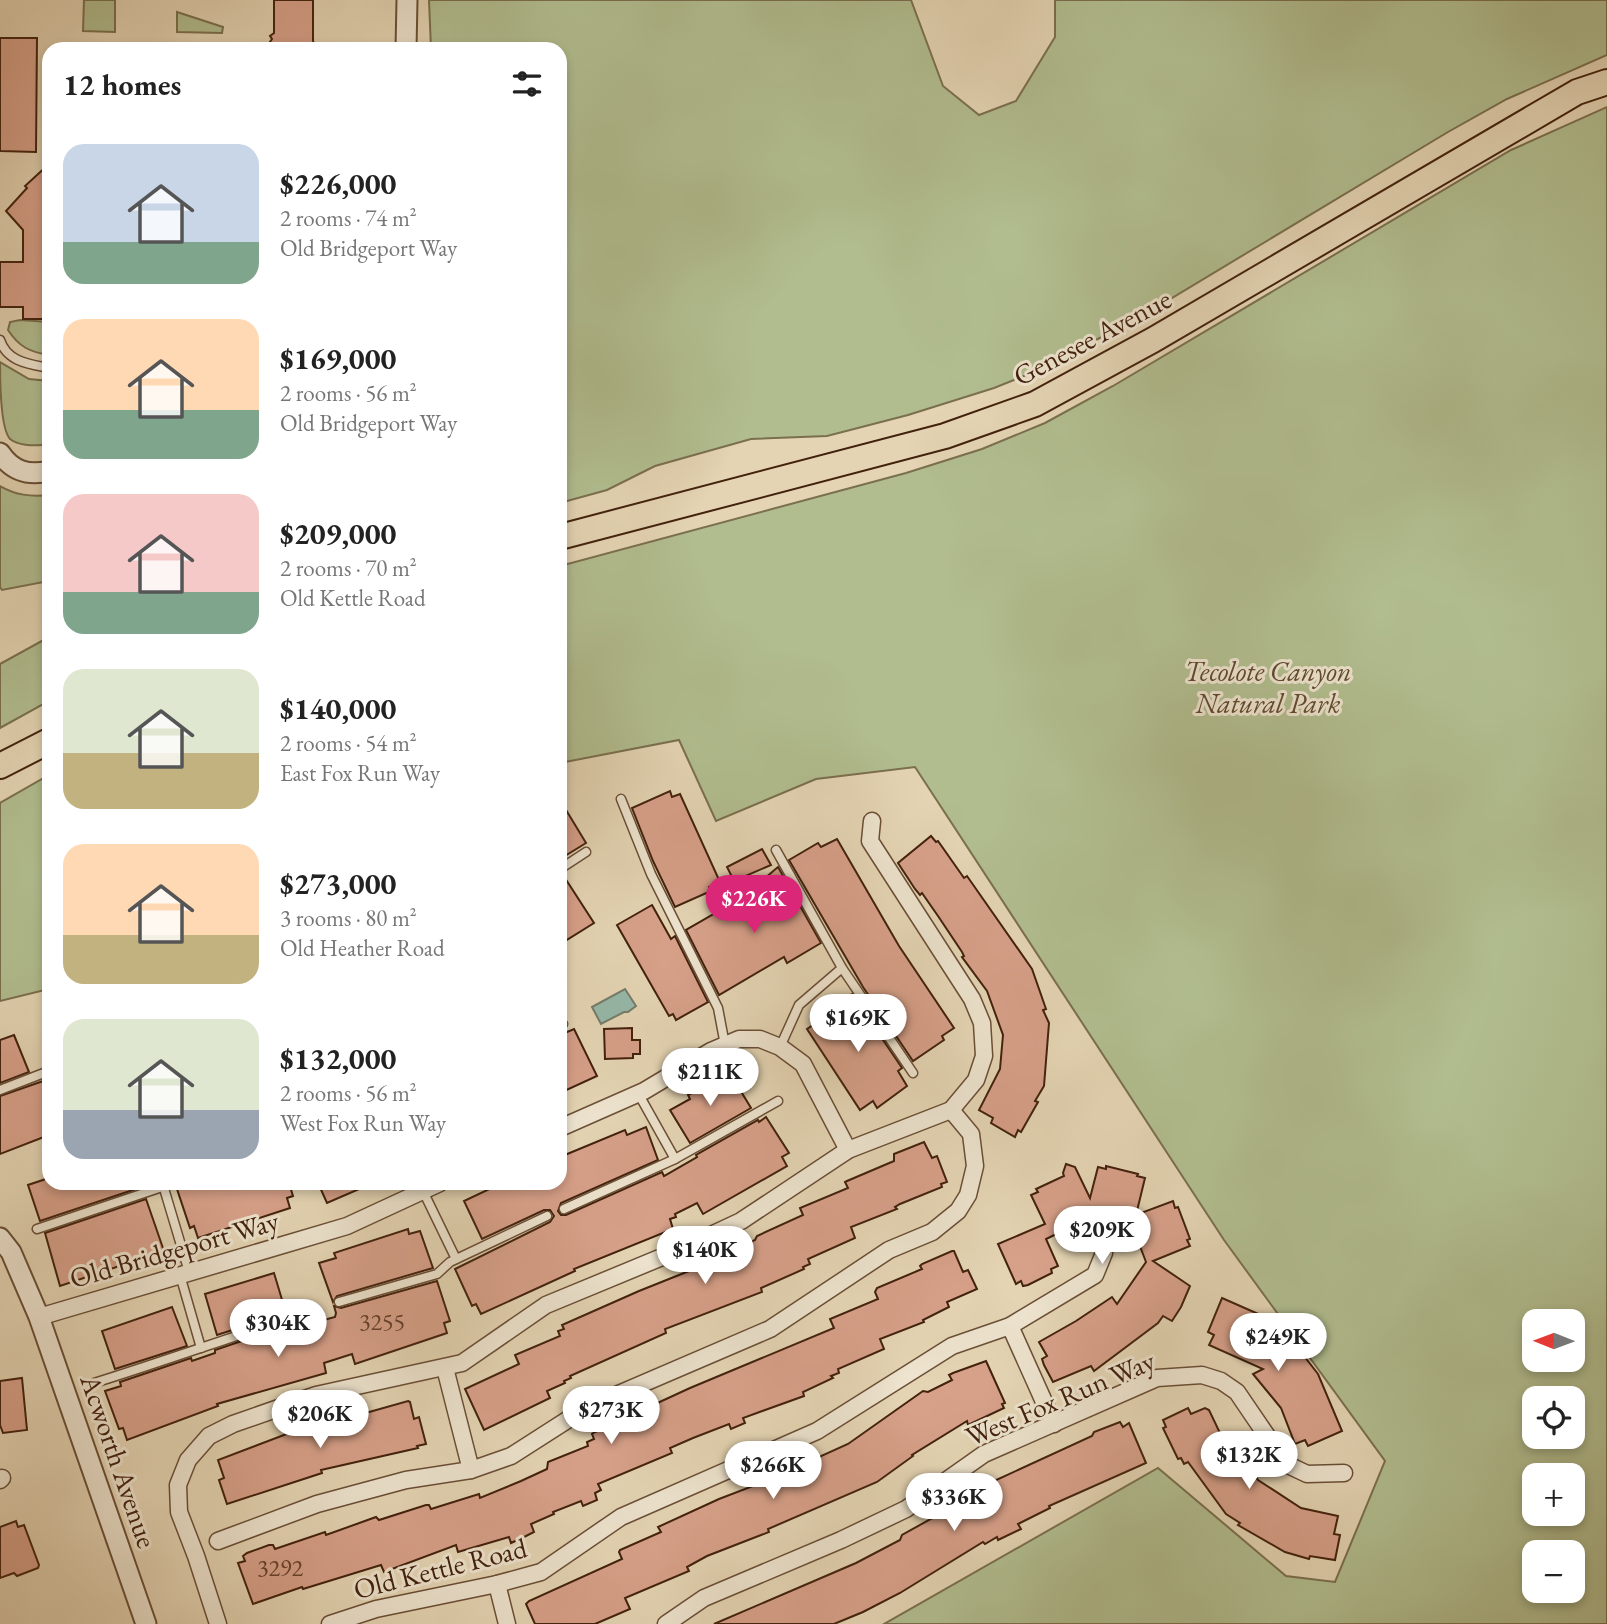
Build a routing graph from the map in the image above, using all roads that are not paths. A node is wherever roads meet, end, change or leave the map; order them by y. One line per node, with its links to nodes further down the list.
1 (407, 0): 2 (street)
2 (406, 42)
3 (1607, 82): 8 (main road, Genesee Avenue)
4 (0, 340): 5 (lane)
5 (42, 366)
6 (0, 453): 7 (street)
7 (42, 472)
8 (567, 535)
9 (42, 745): 10 (main road)
10 (0, 766)
11 (621, 799): 17 (lane)
12 (872, 821): 24 (street)
13 (776, 850): 16 (lane)
14 (586, 852): 15 (lane)
15 (567, 864)
16 (842, 968): 18 (lane); 19 (lane)
17 (725, 1045): 18 (street); 22 (street)
18 (780, 1046): 26 (street)
19 (912, 1073)
20 (42, 1074): 21 (lane)
21 (0, 1090)
22 (638, 1093): 25 (street); 27 (lane)
23 (778, 1101): 27 (lane)
24 (951, 1110): 26 (street); 46 (street)
25 (567, 1125)
26 (848, 1150): 43 (street)
27 (675, 1159): 31 (lane)
28 (149, 1190): 33 (lane)
29 (164, 1190): 37 (lane)
30 (423, 1191): 36 (lane); 37 (street, Old Bridgeport Way)
31 (565, 1209)
32 (547, 1216): 36 (lane)
33 (37, 1229)
34 (0, 1238): 40 (street, Acworth Avenue)
35 (1104, 1253): 41 (street, Old Kettle Road)
36 (456, 1259): 38 (lane)
37 (184, 1274): 40 (street, Old Bridgeport Way); 42 (lane)
38 (339, 1302)
39 (313, 1311): 42 (lane)
40 (39, 1317): 50 (street, Acworth Avenue)
41 (1010, 1326): 45 (street); 49 (street, Old Kettle Road)
42 (201, 1348): 44 (lane)
43 (445, 1368): 46 (street); 51 (street)
44 (94, 1383)
45 (1054, 1424): 47 (street, West Fox Run Way); 54 (street, West Fox Run Way)
46 (471, 1470): 48 (street)
47 (1344, 1473)
48 (218, 1541)
49 (497, 1584): 52 (street, Old Kettle Road); 53 (street)
50 (146, 1624)
51 (218, 1624)
52 (330, 1624)
53 (507, 1624)
54 (666, 1624)

